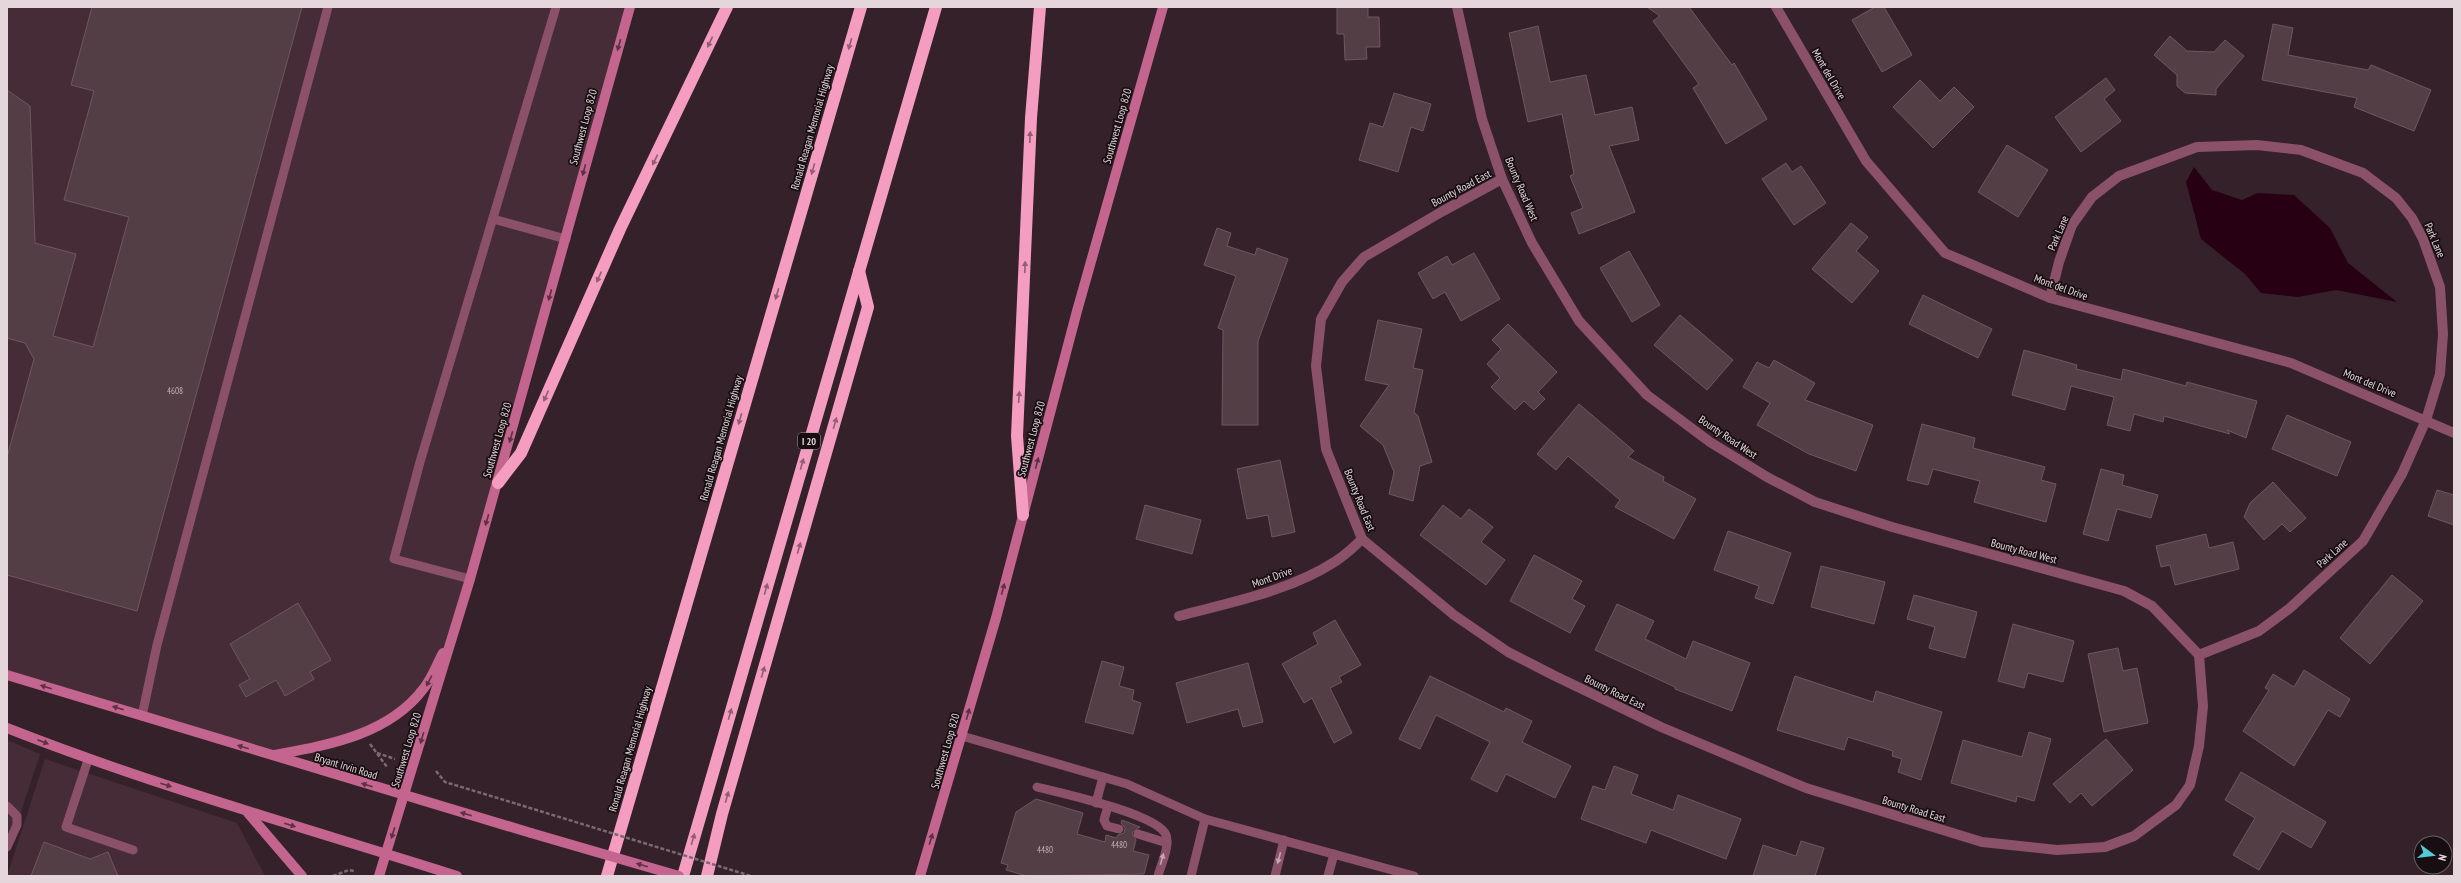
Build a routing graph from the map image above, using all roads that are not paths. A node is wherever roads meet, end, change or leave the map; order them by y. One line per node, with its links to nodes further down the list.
1 (328, 7): 26 (lane)
2 (556, 7): 12 (lane)
3 (630, 7): 13 (main road, Southwest Loop 820, one-way to 13)
4 (727, 7): 18 (highway, one-way to 18)
5 (861, 7): 44 (highway, Ronald Reagan Memorial Highway, one-way to 44)
6 (936, 7): 14 (highway, I 20)
7 (1040, 7): 19 (highway, one-way to 7)
8 (1163, 7): 19 (main road, Southwest Loop 820, one-way to 8)
9 (1456, 7): 11 (street, Bounty Road West)
10 (1776, 7): 15 (street, Mont del Drive)
11 (1502, 180): 20 (street, Bounty Road East); 24 (street, Bounty Road West)
12 (493, 219): 13 (lane); 21 (lane)
13 (566, 239): 18 (main road, Southwest Loop 820, one-way to 18)
14 (859, 270): 55 (highway, I 20, one-way to 14); 56 (highway, one-way to 14)
15 (2050, 298): 16 (street, Mont del Drive); 16 (street, Park Lane)
16 (2426, 420): 17 (street, Mont del Drive); 24 (street, Park Lane)
17 (2454, 433)
18 (498, 483): 21 (main road, Southwest Loop 820, one-way to 21)
19 (1023, 515): 28 (main road, Southwest Loop 820, one-way to 19)
20 (1362, 539): 22 (street, Mont Drive); 24 (street, Bounty Road East)
21 (470, 579): 23 (main road, Southwest Loop 820)
22 (1179, 616)
23 (454, 634): 29 (main road, one-way to 29); 33 (main road, Southwest Loop 820, one-way to 33)
24 (2199, 655)
25 (7, 675): 26 (main road, Bryant Irvin Road, one-way to 25)
26 (142, 716): 29 (main road, Bryant Irvin Road, one-way to 26)
27 (7, 728): 30 (main road, one-way to 30)
28 (962, 736): 31 (lane); 57 (main road, Southwest Loop 820, one-way to 28)
29 (271, 755): 33 (main road, Bryant Irvin Road, one-way to 29)
30 (88, 760): 37 (main road, one-way to 37); 45 (lane)
31 (1103, 776): 34 (lane); 38 (lane)
32 (1037, 787): 34 (lane)
33 (404, 796): 46 (main road, Southwest Loop 820, one-way to 46); 54 (main road, Bryant Irvin Road, one-way to 33, bridge)
34 (1096, 803): 36 (lane)
35 (7, 806): 43 (lane)
36 (1108, 806): 39 (lane); 42 (lane)
37 (247, 811): 46 (main road, one-way to 46); 49 (main road)
38 (1205, 819): 41 (lane); 59 (lane)
39 (1119, 829)
40 (1138, 834): 42 (lane)
41 (1284, 840): 47 (lane); 60 (lane, one-way to 60)
42 (1167, 843): 58 (lane, one-way to 42)
43 (7, 847)
44 (614, 848): 52 (highway); 53 (highway, Ronald Reagan Memorial Highway)
45 (133, 850)
46 (386, 854): 50 (main road, Southwest Loop 820); 51 (main road)
47 (1334, 854): 48 (lane); 61 (lane)
48 (1379, 866): 62 (lane); 63 (lane)
49 (302, 876)
50 (379, 876)
51 (456, 876)
52 (600, 876)
53 (606, 876)
54 (679, 876)
55 (683, 876)
56 (707, 876)
57 (920, 876)
58 (1158, 876)
59 (1190, 876)
60 (1275, 876)
61 (1328, 876)
62 (1377, 876)
63 (1414, 876)

